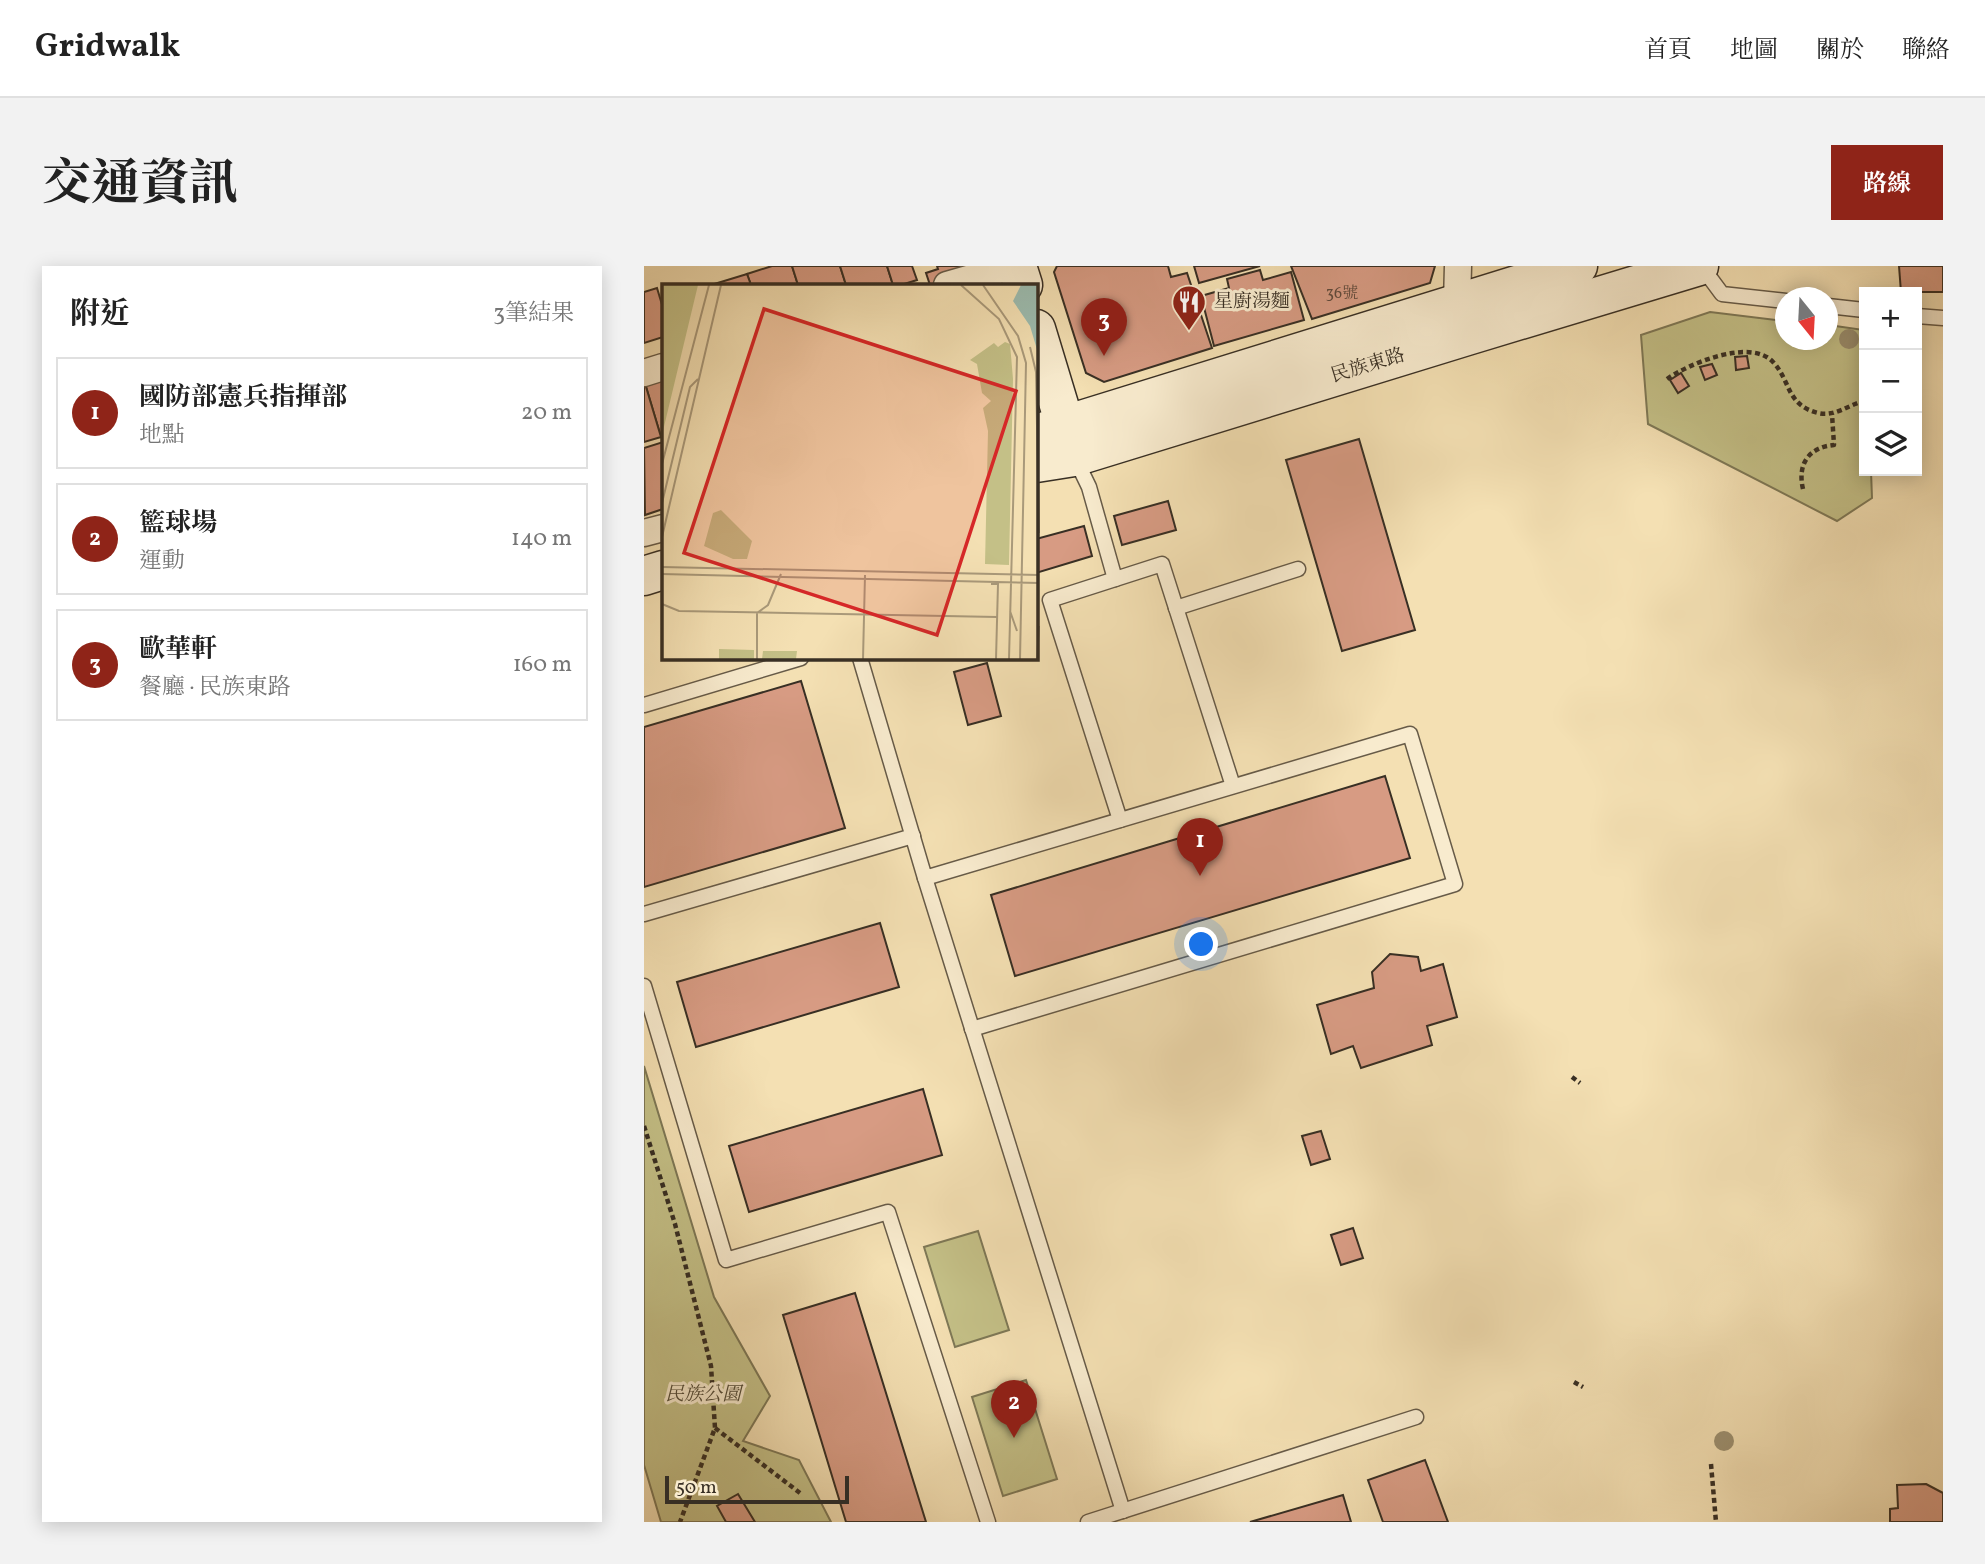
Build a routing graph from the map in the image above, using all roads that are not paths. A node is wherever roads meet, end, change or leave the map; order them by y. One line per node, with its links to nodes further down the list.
1 (1015, 266): 4 (street); 5 (street)
2 (1578, 266): 7 (street, 民族東路)
3 (1700, 266): 6 (lane); 7 (street, 民族東路)
4 (951, 284)
5 (1023, 284)
6 (1775, 300)
7 (1461, 301): 15 (street, 民族東路)
8 (1838, 307): 9 (lane)
9 (1859, 309)
10 (1922, 316): 11 (lane)
11 (1943, 318)
12 (1038, 341): 15 (street)
13 (662, 368): 14 (street)
14 (644, 373)
15 (1053, 434): 16 (street, 民族東路); 17 (street); 25 (lane)
16 (1038, 460)
17 (1038, 476)
18 (662, 528): 19 (street)
19 (644, 533)
20 (662, 543): 21 (street)
21 (644, 549)
22 (1298, 569): 28 (lane)
23 (662, 570): 24 (street)
24 (644, 576)
25 (1115, 579): 28 (lane); 33 (lane)
26 (662, 588): 27 (street)
27 (644, 594)
28 (1176, 608): 32 (lane)
29 (795, 660): 31 (lane)
30 (861, 660): 34 (lane)
31 (644, 705)
32 (1233, 786): 33 (lane); 38 (lane)
33 (1120, 820): 35 (lane)
34 (913, 836): 35 (lane); 36 (lane)
35 (925, 878): 38 (lane)
36 (644, 915)
37 (644, 986): 41 (lane)
38 (972, 1029): 40 (lane)
39 (1416, 1417): 40 (lane)
40 (1123, 1511): 42 (lane)
41 (988, 1522)
42 (1087, 1522)

